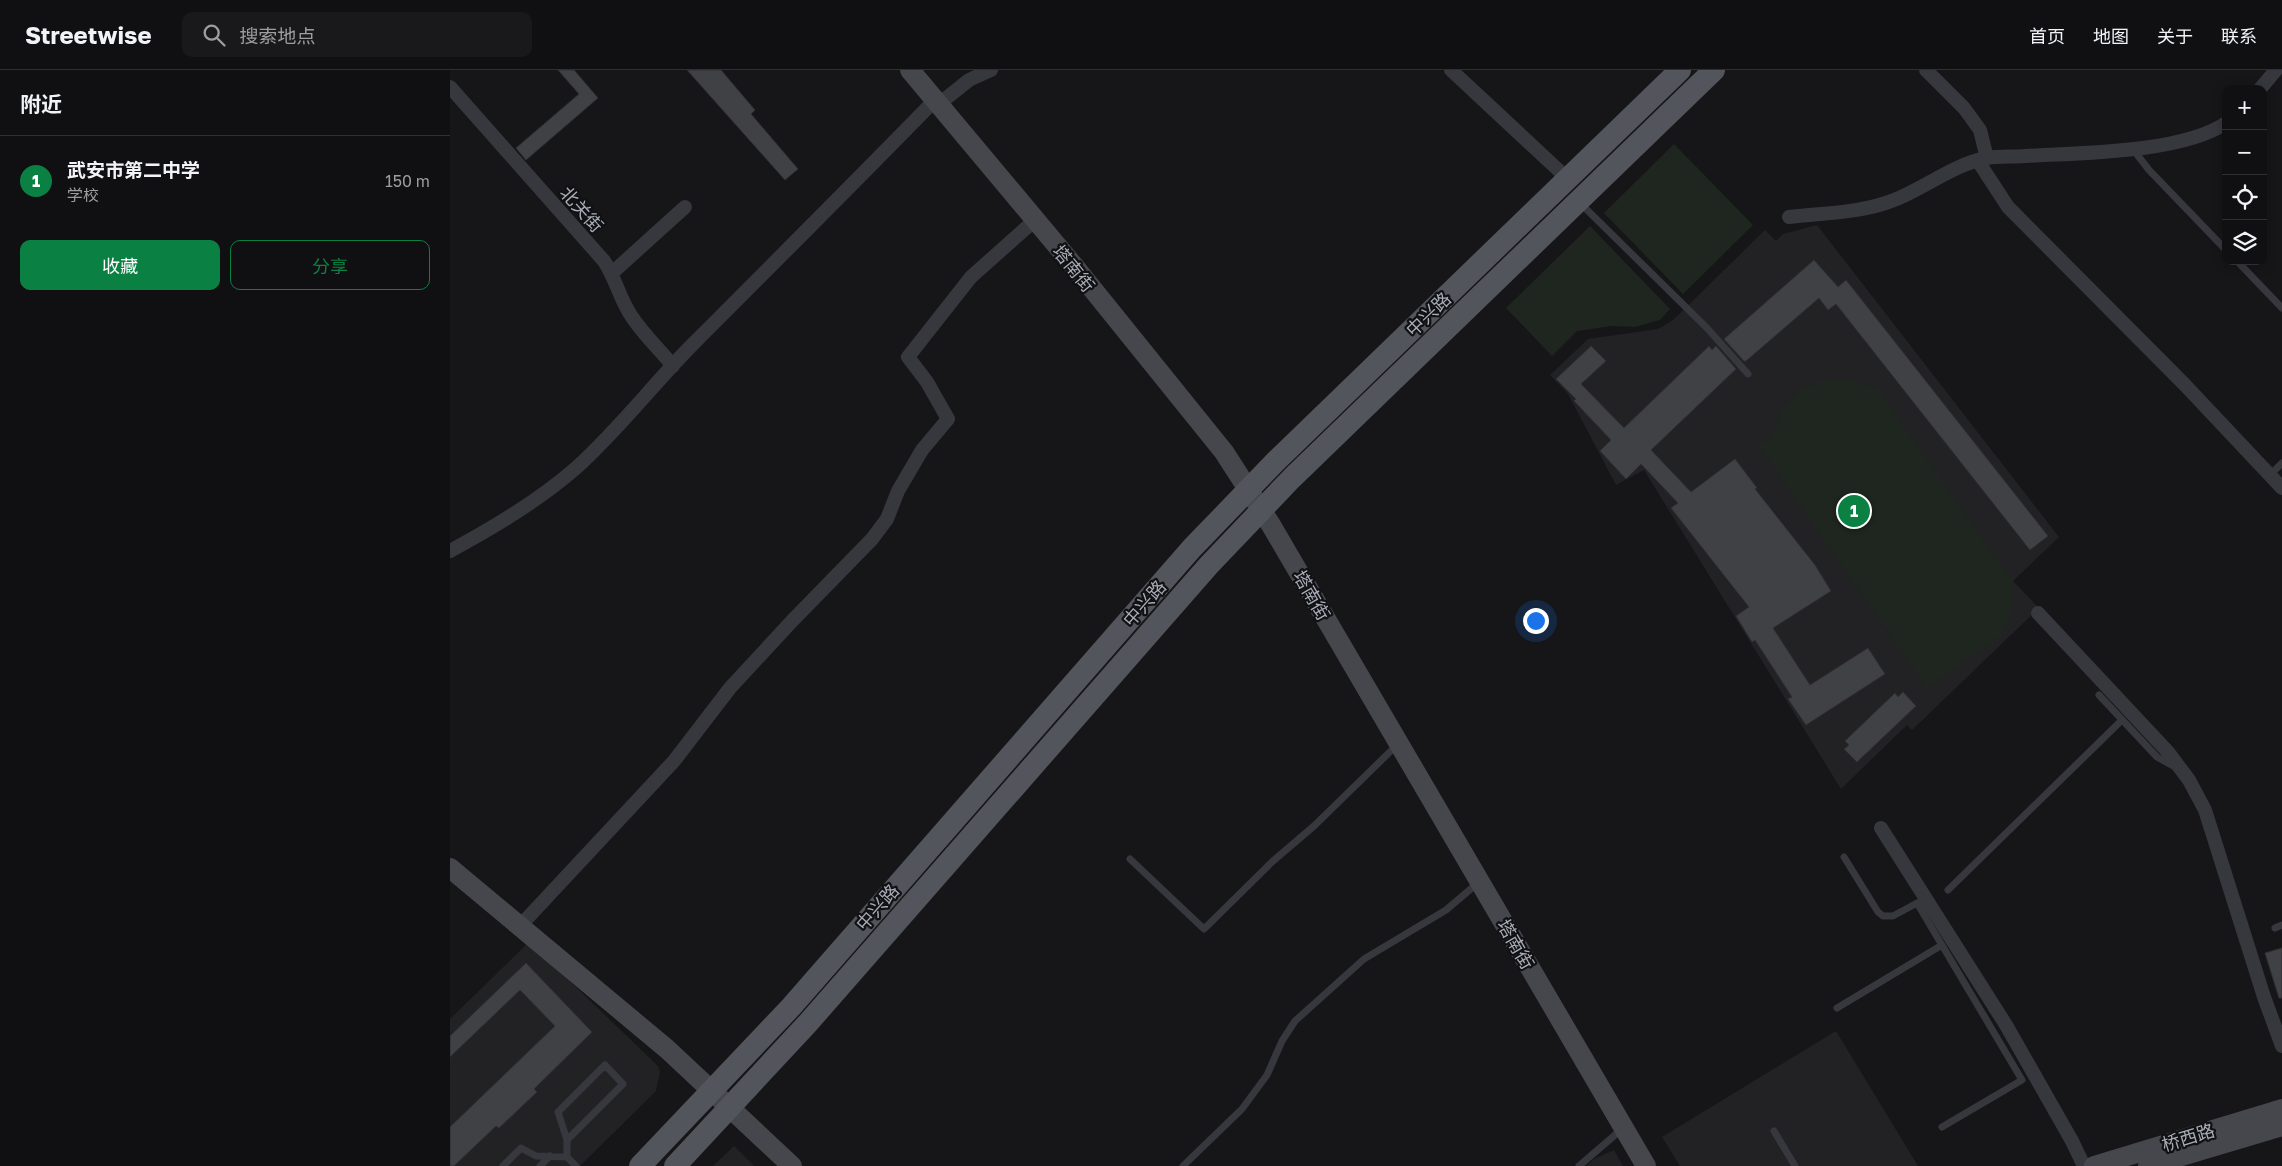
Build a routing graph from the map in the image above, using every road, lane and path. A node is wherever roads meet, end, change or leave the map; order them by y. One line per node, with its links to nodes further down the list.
1 (910, 70): 10 (street, 塔南街)
2 (991, 70): 10 (street)
3 (1451, 70): 14 (street)
4 (1680, 70): 14 (main road, 中兴路)
5 (1714, 70): 15 (main road, 中兴路)
6 (1926, 70): 13 (street)
7 (2276, 70): 8 (street)
8 (2263, 85)
9 (450, 88): 21 (street, 北关街)
10 (937, 102): 18 (street, 塔南街); 23 (street)
11 (2222, 126): 12 (street)
12 (2131, 148): 13 (street); 19 (lane)
13 (1982, 160): 17 (street); 26 (street)
14 (1568, 179): 28 (main road, 中兴路)
15 (1578, 202): 24 (lane); 29 (main road, 中兴路)
16 (685, 206): 21 (street)
17 (1789, 217)
18 (1035, 220): 28 (street, 塔南街); 42 (street)
19 (2222, 246)
20 (2241, 265): 22 (lane)
21 (612, 273): 23 (street, 北关街)
22 (2282, 308)
23 (673, 366): 30 (street)
24 (1748, 374)
25 (2282, 463): 26 (lane)
26 (2270, 475): 27 (street)
27 (2282, 488)
28 (1248, 490): 29 (street, 塔南街); 46 (main road, 中兴路)
29 (1261, 510): 34 (street, 塔南街); 47 (main road, 中兴路)
30 (450, 551)
31 (2038, 613): 35 (street)
32 (2099, 696): 33 (lane)
33 (2122, 720): 35 (lane); 41 (lane)
34 (1398, 744): 38 (lane); 40 (street, 塔南街)
35 (2183, 772): 45 (street)
36 (1880, 828): 66 (street)
37 (1844, 857): 43 (lane)
38 (1130, 859)
39 (450, 868): 42 (street)
40 (1479, 882): 51 (street, 塔南街); 62 (lane)
41 (1948, 890)
42 (520, 926): 46 (street)
43 (1942, 945): 44 (lane); 50 (lane)
44 (1837, 1008)
45 (2282, 1046)
46 (712, 1091): 47 (street); 59 (main road, 中兴路)
47 (730, 1107): 60 (main road, 中兴路); 61 (street)
48 (2282, 1109): 67 (street, 桥西路)
49 (2282, 1126): 68 (street, 桥西路)
50 (1942, 1127)
51 (1624, 1128): 63 (lane); 64 (street, 塔南街)
52 (1774, 1131): 65 (lane)
53 (567, 1140): 53 (lane); 55 (lane)
54 (550, 1156): 55 (lane); 56 (lane); 57 (lane)
55 (567, 1157): 58 (lane)
56 (503, 1166)
57 (540, 1166)
58 (576, 1166)
59 (640, 1166)
60 (675, 1166)
61 (792, 1166)
62 (1183, 1166)
63 (1579, 1166)
64 (1646, 1166)
65 (1795, 1166)
66 (2084, 1166)
67 (2094, 1166)
68 (2148, 1166)

